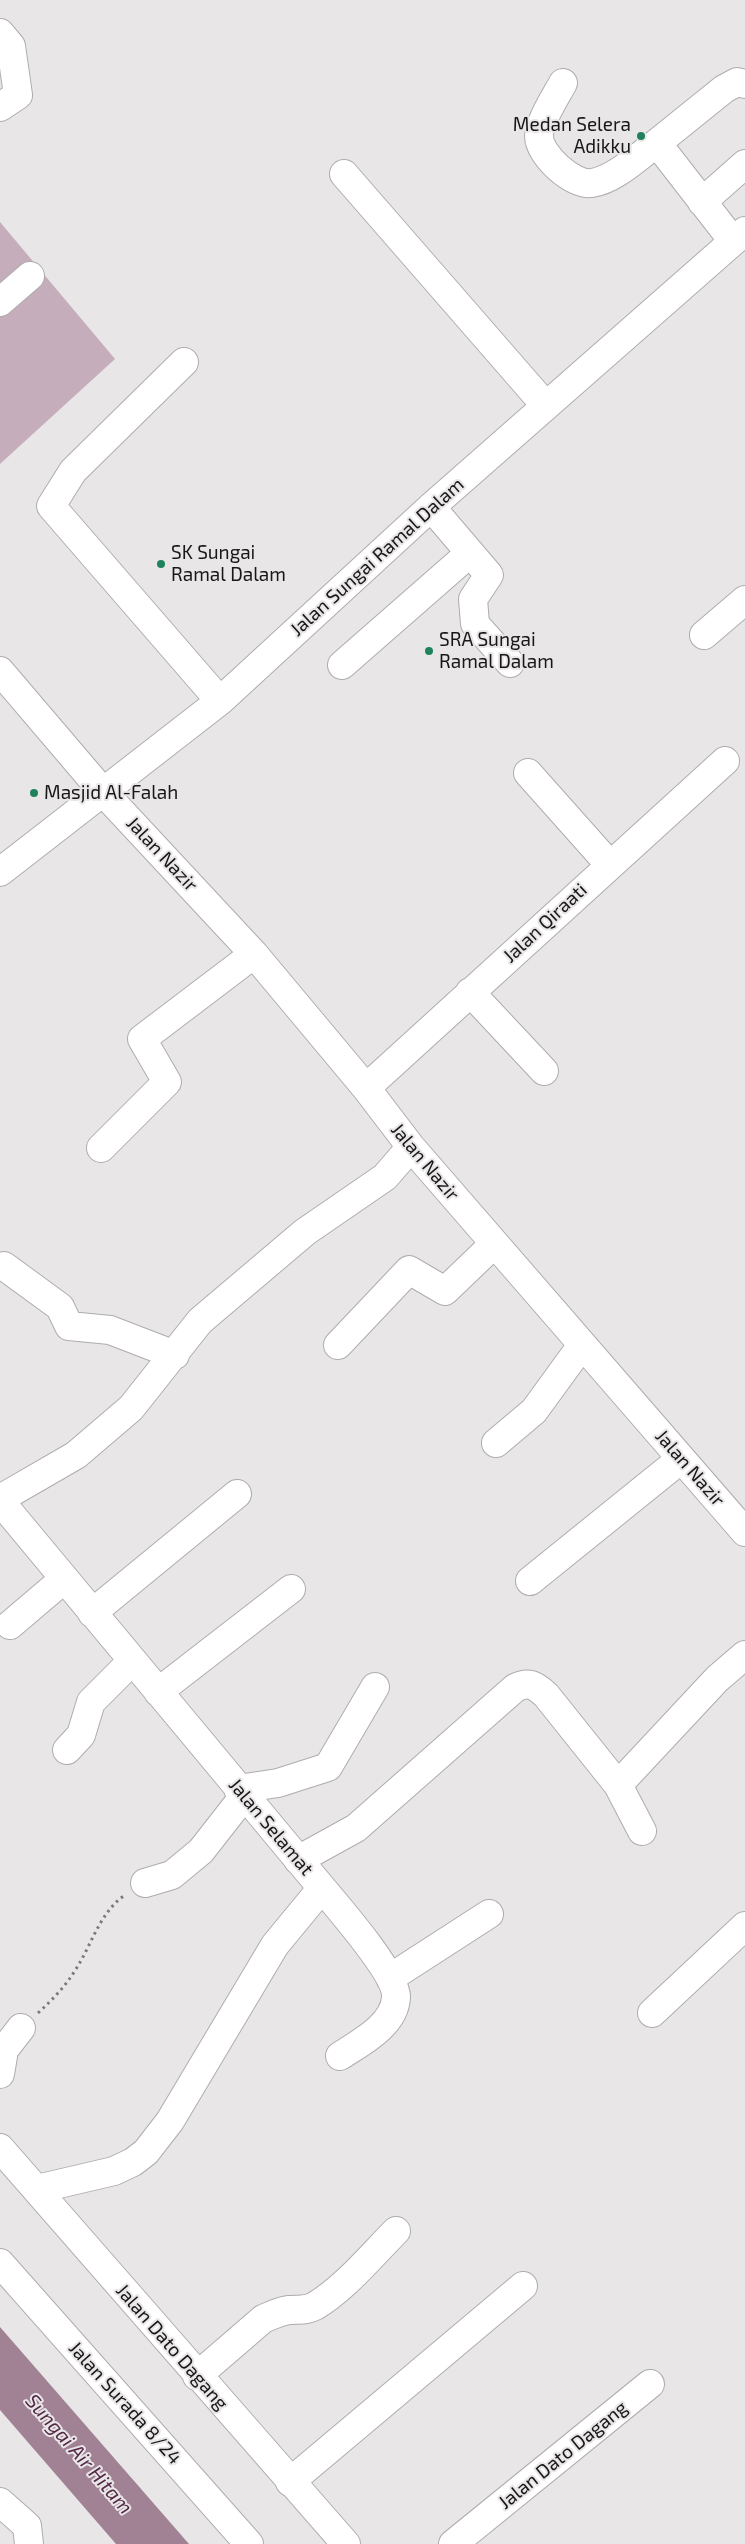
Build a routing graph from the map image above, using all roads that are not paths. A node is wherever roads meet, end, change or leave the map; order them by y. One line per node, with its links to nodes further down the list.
1 (0, 33): 4 (street)
2 (563, 83): 5 (street)
3 (745, 84): 5 (street)
4 (0, 107)
5 (657, 143): 8 (street)
6 (745, 164): 8 (street)
7 (344, 174): 13 (street)
8 (702, 202): 9 (street)
9 (739, 236): 13 (street, Jalan Sungai Ramal Dalam)
10 (30, 276): 11 (street)
11 (0, 302)
12 (184, 362): 21 (street)
13 (546, 406): 14 (street, Jalan Sungai Ramal Dalam)
14 (432, 507): 15 (street); 21 (street, Jalan Sungai Ramal Dalam)
15 (470, 553): 18 (street); 19 (street)
16 (745, 600): 17 (street)
17 (704, 635)
18 (510, 663)
19 (342, 665)
20 (0, 671): 24 (street, Jalan Nazir)
21 (220, 701): 24 (street, Jalan Sungai Ramal Dalam)
22 (725, 761): 25 (street, Jalan Qiraati)
23 (528, 774): 25 (street)
24 (104, 792): 26 (street, Jalan Sungai Ramal Dalam); 27 (street, Jalan Nazir)
25 (609, 864): 28 (street, Jalan Qiraati)
26 (0, 872)
27 (254, 954): 30 (street, Jalan Nazir); 32 (street)
28 (470, 992): 29 (street); 30 (street, Jalan Qiraati)
29 (544, 1071)
30 (366, 1088): 31 (street, Jalan Nazir)
31 (411, 1147): 33 (street, Jalan Nazir); 37 (street)
32 (101, 1148)
33 (494, 1244): 35 (street); 36 (street, Jalan Nazir)
34 (4, 1266): 37 (street)
35 (338, 1345)
36 (582, 1345): 38 (street); 39 (street, Jalan Nazir)
37 (175, 1354): 41 (street)
38 (496, 1443)
39 (681, 1458): 42 (street, Jalan Nazir); 44 (street)
40 (237, 1494): 46 (street)
41 (1, 1505): 43 (street, Jalan Selamat)
42 (741, 1519)
43 (64, 1579): 46 (street, Jalan Selamat); 47 (street)
44 (530, 1581)
45 (290, 1590): 51 (street)
46 (92, 1613): 49 (street, Jalan Selamat)
47 (10, 1625)
48 (745, 1655): 53 (street)
49 (132, 1661): 51 (street, Jalan Selamat); 52 (street)
50 (375, 1687): 54 (street)
51 (158, 1692): 54 (street, Jalan Selamat)
52 (67, 1750)
53 (618, 1785): 55 (street); 56 (street)
54 (241, 1792): 56 (street, Jalan Selamat); 57 (street)
55 (642, 1831)
56 (298, 1860): 58 (street, Jalan Selamat)
57 (145, 1882)
58 (322, 1888): 61 (street); 67 (street, Jalan Selamat)
59 (489, 1914): 61 (street)
60 (745, 1926): 62 (street)
61 (390, 1978): 64 (street)
62 (652, 2013)
63 (21, 2028): 65 (street)
64 (340, 2056)
65 (0, 2074)
66 (0, 2148): 67 (street, Jalan Dato Dagang)
67 (37, 2190): 71 (street, Jalan Dato Dagang)
68 (396, 2231): 71 (street)
69 (0, 2263): 76 (street, Jalan Surada 8/24)
70 (523, 2286): 73 (street)
71 (197, 2376): 73 (street, Jalan Dato Dagang)
72 (650, 2384): 78 (street, Jalan Dato Dagang)
73 (290, 2482): 77 (street, Jalan Dato Dagang)
74 (0, 2502): 75 (street)
75 (29, 2544)
76 (249, 2544)
77 (346, 2544)
78 (453, 2544)

